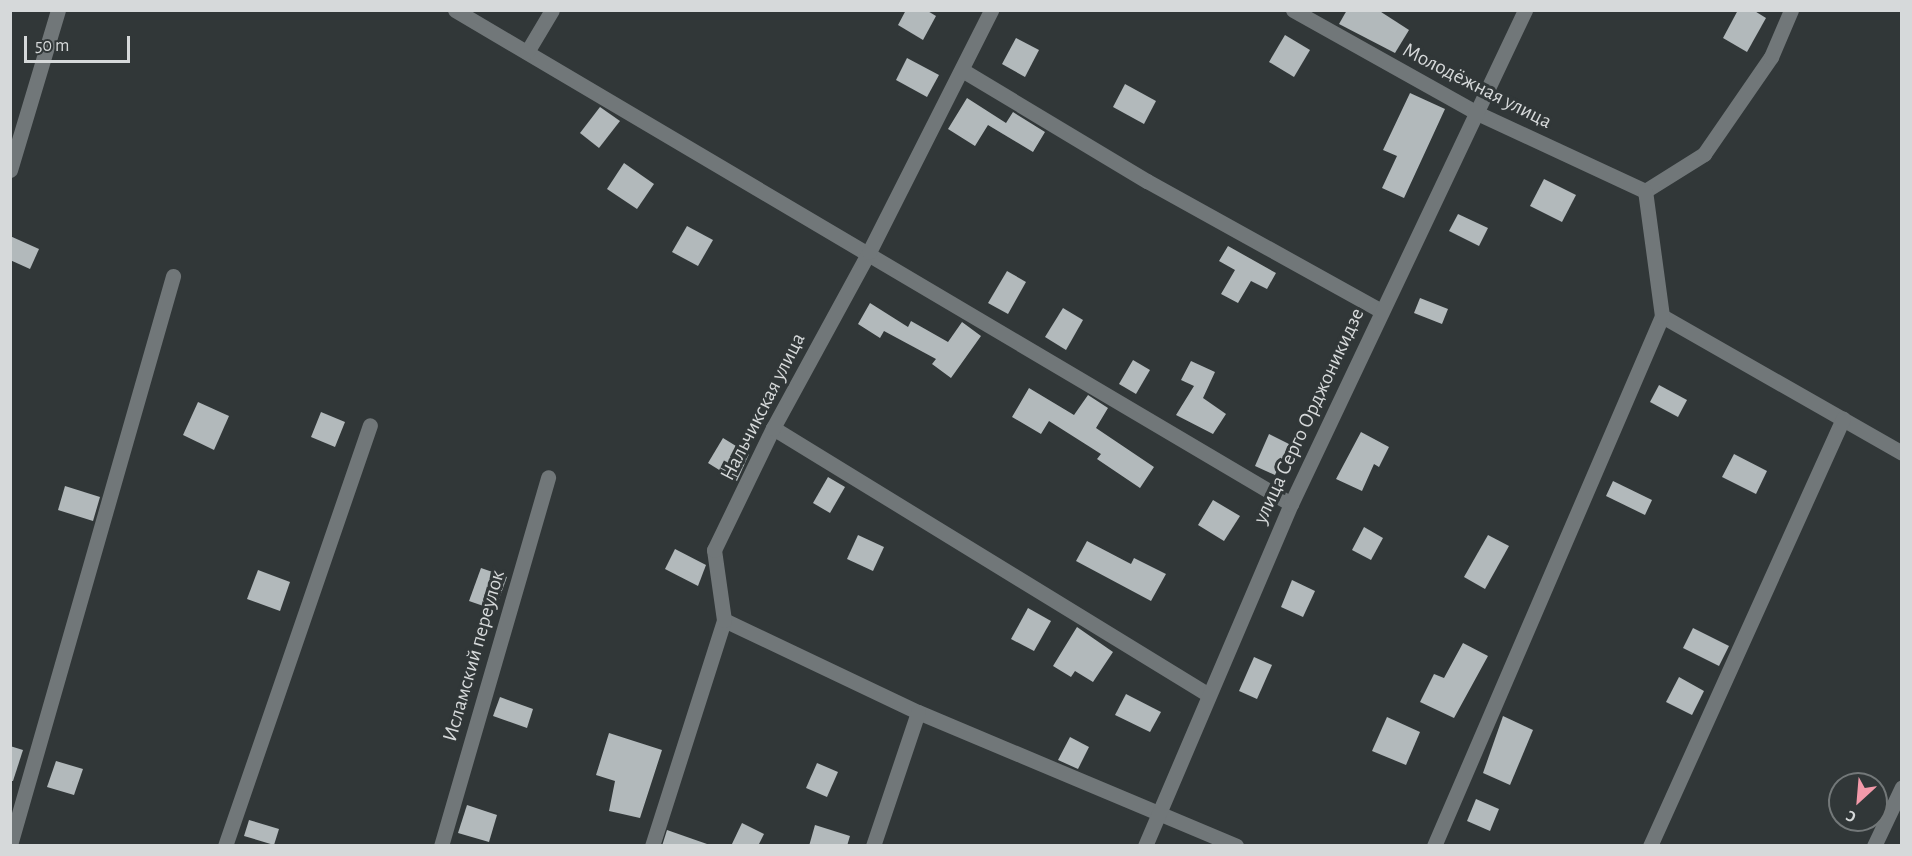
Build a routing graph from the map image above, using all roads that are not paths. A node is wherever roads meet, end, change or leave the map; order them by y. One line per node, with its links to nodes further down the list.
1 (58, 10): 11 (street)
2 (455, 10): 8 (street)
3 (552, 10): 8 (street)
4 (991, 10): 9 (street, Нальчикская улица)
5 (1293, 10): 10 (street, Молодёжная улица)
6 (1525, 10): 10 (street, улица Серго Орджоникидзе)
7 (1791, 10): 12 (street)
8 (527, 52): 13 (street)
9 (962, 70): 13 (street, Нальчикская улица); 15 (street)
10 (1477, 113): 12 (street, Молодёжная улица); 15 (street, улица Серго Орджоникидзе)
11 (10, 170)
12 (1645, 191): 16 (street)
13 (869, 252): 19 (street, Нальчикская улица); 22 (street)
14 (173, 276): 28 (street)
15 (1380, 310): 22 (street, улица Серго Орджоникидзе)
16 (1662, 316): 17 (street); 35 (street)
17 (1843, 419): 20 (street); 36 (street)
18 (370, 425): 29 (street)
19 (773, 428): 23 (street, Нальчикская улица); 24 (street)
20 (1902, 453)
21 (548, 477): 30 (street, Исламский переулок)
22 (1291, 504): 24 (street, улица Серго Орджоникидзе)
23 (724, 620): 25 (street); 31 (street, Нальчикская улица)
24 (1207, 694): 27 (street, улица Серго Орджоникидзе)
25 (918, 712): 27 (street); 32 (street)
26 (1902, 787): 37 (street)
27 (1157, 815): 33 (street, улица Серго Орджоникидзе); 34 (street)
28 (10, 845)
29 (225, 846)
30 (441, 846)
31 (652, 846)
32 (873, 846)
33 (1145, 846)
34 (1236, 846)
35 (1434, 846)
36 (1650, 846)
37 (1874, 846)

